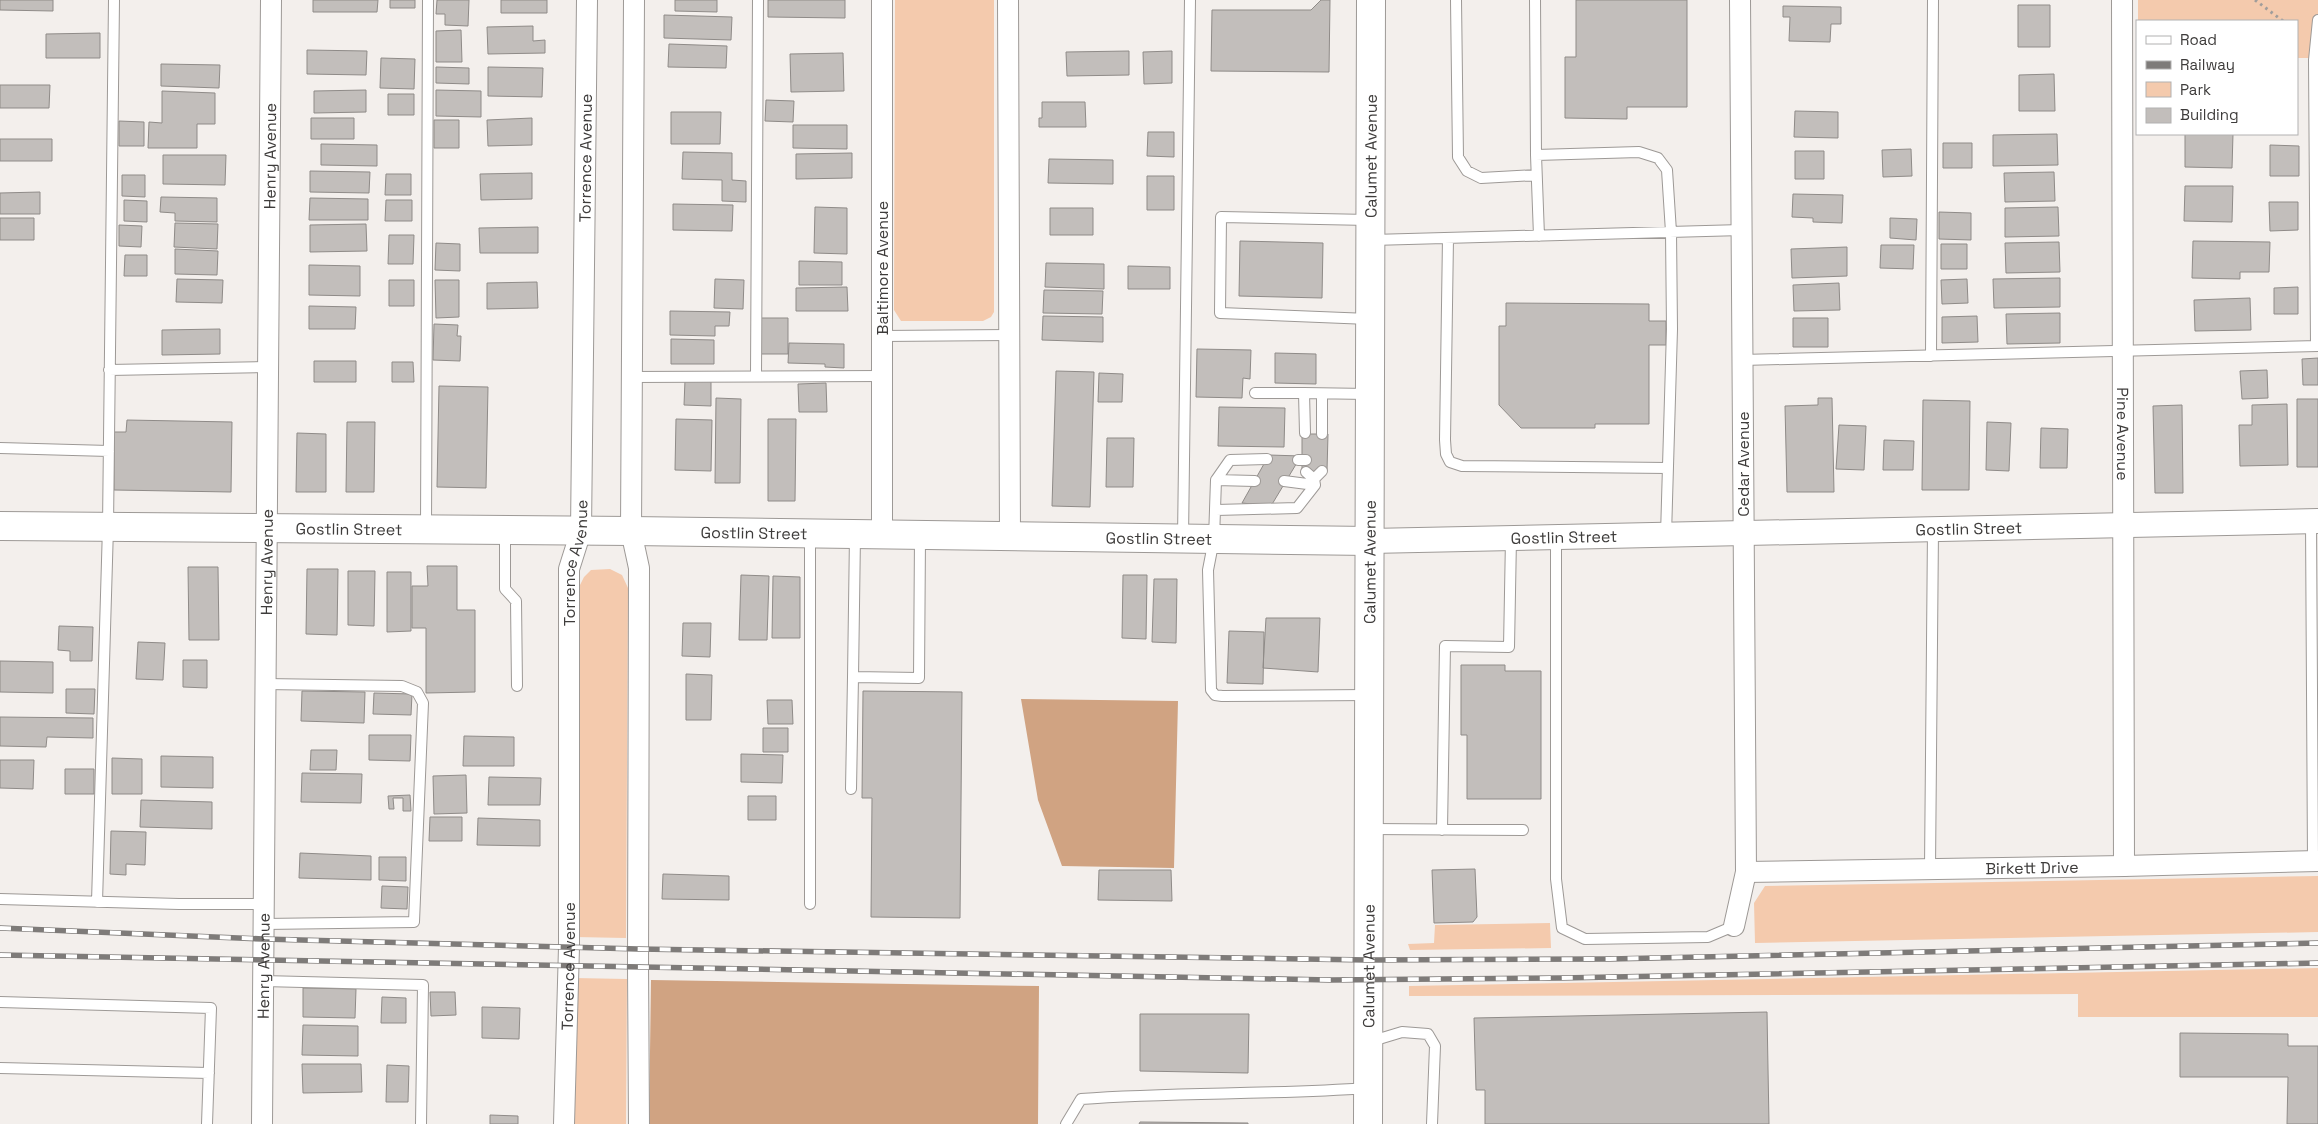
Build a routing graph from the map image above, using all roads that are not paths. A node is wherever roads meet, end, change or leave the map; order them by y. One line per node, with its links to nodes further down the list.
1 (114, 0): 32 (lane)
2 (271, 0): 31 (street, Henry Avenue)
3 (428, 0): 58 (lane)
4 (587, 0): 60 (street, Torrence Avenue)
5 (634, 0): 35 (street)
6 (758, 0): 33 (lane)
7 (882, 0): 25 (street, Baltimore Avenue)
8 (1008, 0): 26 (street)
9 (1190, 0): 71 (lane)
10 (1371, 0): 19 (main road, Calumet Avenue)
11 (1456, 0): 18 (lane)
12 (1535, 0): 17 (lane)
13 (1740, 0): 20 (street, Cedar Avenue)
14 (1933, 0): 29 (lane)
15 (2122, 0): 28 (street, Pine Avenue)
16 (2318, 20): 27 (lane)
17 (1536, 155): 18 (lane); 21 (lane)
18 (1536, 175): 22 (lane)
19 (1371, 230): 23 (lane); 24 (main road, Calumet Avenue); 24 (lane)
20 (1742, 230): 21 (lane); 30 (street, Cedar Avenue)
21 (1671, 232): 22 (lane); 45 (lane)
22 (1539, 236): 23 (lane)
23 (1448, 238): 45 (lane)
24 (1370, 320): 39 (main road, Calumet Avenue)
25 (882, 336): 26 (lane); 34 (street, Baltimore Avenue)
26 (1009, 336): 68 (street)
27 (2317, 346): 28 (lane)
28 (2122, 351): 29 (lane); 53 (street, Pine Avenue)
29 (1931, 356): 30 (lane)
30 (1742, 360): 62 (street, Cedar Avenue)
31 (267, 367): 32 (lane); 56 (street, Henry Avenue)
32 (110, 370): 43 (lane)
33 (756, 376): 34 (lane); 35 (lane)
34 (882, 376): 65 (street, Baltimore Avenue)
35 (632, 377): 61 (street)
36 (1255, 393): 37 (lane)
37 (1304, 393): 38 (lane); 40 (lane)
38 (1322, 394): 39 (lane); 41 (lane)
39 (1370, 394): 73 (main road, Calumet Avenue)
40 (1305, 433)
41 (1322, 434)
42 (0, 448): 43 (lane)
43 (109, 451): 55 (lane)
44 (1267, 459): 48 (lane)
45 (1668, 468): 67 (lane)
46 (1322, 471): 47 (lane)
47 (1312, 478): 50 (lane); 51 (lane)
48 (1216, 480): 49 (lane); 51 (lane)
49 (1255, 481)
50 (1284, 482)
51 (1216, 510): 72 (lane)
52 (2314, 521): 53 (street, Gostlin Street); 82 (lane)
53 (2123, 525): 57 (street, Gostlin Street); 83 (street, Pine Avenue)
54 (0, 526): 55 (main road, Gostlin Street)
55 (108, 527): 56 (main road, Gostlin Street); 87 (lane)
56 (266, 528): 58 (main road, Gostlin Street); 75 (street, Henry Avenue)
57 (1933, 529): 62 (street, Gostlin Street); 84 (lane)
58 (426, 530): 59 (main road, Gostlin Street)
59 (505, 531): 60 (main road, Gostlin Street); 76 (lane)
60 (581, 531): 61 (main road, Gostlin Street); 101 (street, Torrence Avenue)
61 (631, 531): 63 (main road, Gostlin Street); 102 (street)
62 (1744, 533): 67 (street, Gostlin Street); 85 (street, Cedar Avenue)
63 (810, 534): 64 (main road, Gostlin Street); 89 (lane)
64 (855, 534): 65 (main road, Gostlin Street); 74 (lane)
65 (882, 535): 66 (main road, Gostlin Street)
66 (920, 535): 68 (main road, Gostlin Street); 74 (lane)
67 (1666, 535): 69 (street, Gostlin Street)
68 (1010, 536): 71 (main road, Gostlin Street)
69 (1556, 537): 70 (street, Gostlin Street); 91 (lane)
70 (1511, 538): 73 (street, Gostlin Street); 80 (lane)
71 (1183, 539): 72 (main road, Gostlin Street)
72 (1214, 539): 73 (main road, Gostlin Street); 77 (lane)
73 (1370, 541): 77 (main road, Calumet Avenue)
74 (853, 677): 78 (lane)
75 (265, 684): 88 (street, Henry Avenue); 90 (lane)
76 (517, 686)
77 (1369, 695): 79 (main road, Calumet Avenue)
78 (851, 789)
79 (1369, 829): 80 (lane); 94 (main road, Calumet Avenue)
80 (1442, 830): 81 (lane)
81 (1523, 830)
82 (2315, 861): 83 (street, Birkett Drive)
83 (2124, 866): 84 (street, Birkett Drive)
84 (1930, 869): 85 (street, Birkett Drive)
85 (1746, 872): 91 (street, Cedar Avenue)
86 (0, 899): 87 (lane)
87 (98, 902): 88 (lane)
88 (264, 904): 90 (street, Henry Avenue)
89 (810, 904)
90 (264, 924): 92 (street, Henry Avenue)
91 (1734, 926)
92 (263, 981): 99 (street, Henry Avenue); 100 (lane)
93 (0, 1002): 96 (lane)
94 (1368, 1042): 97 (main road, Calumet Avenue); 105 (lane)
95 (0, 1068): 96 (lane)
96 (209, 1073): 98 (lane)
97 (1368, 1088): 103 (lane); 104 (main road, Calumet Avenue)
98 (207, 1124)
99 (262, 1124)
100 (421, 1124)
101 (564, 1124)
102 (639, 1124)
103 (1066, 1124)
104 (1368, 1124)
105 (1432, 1124)

